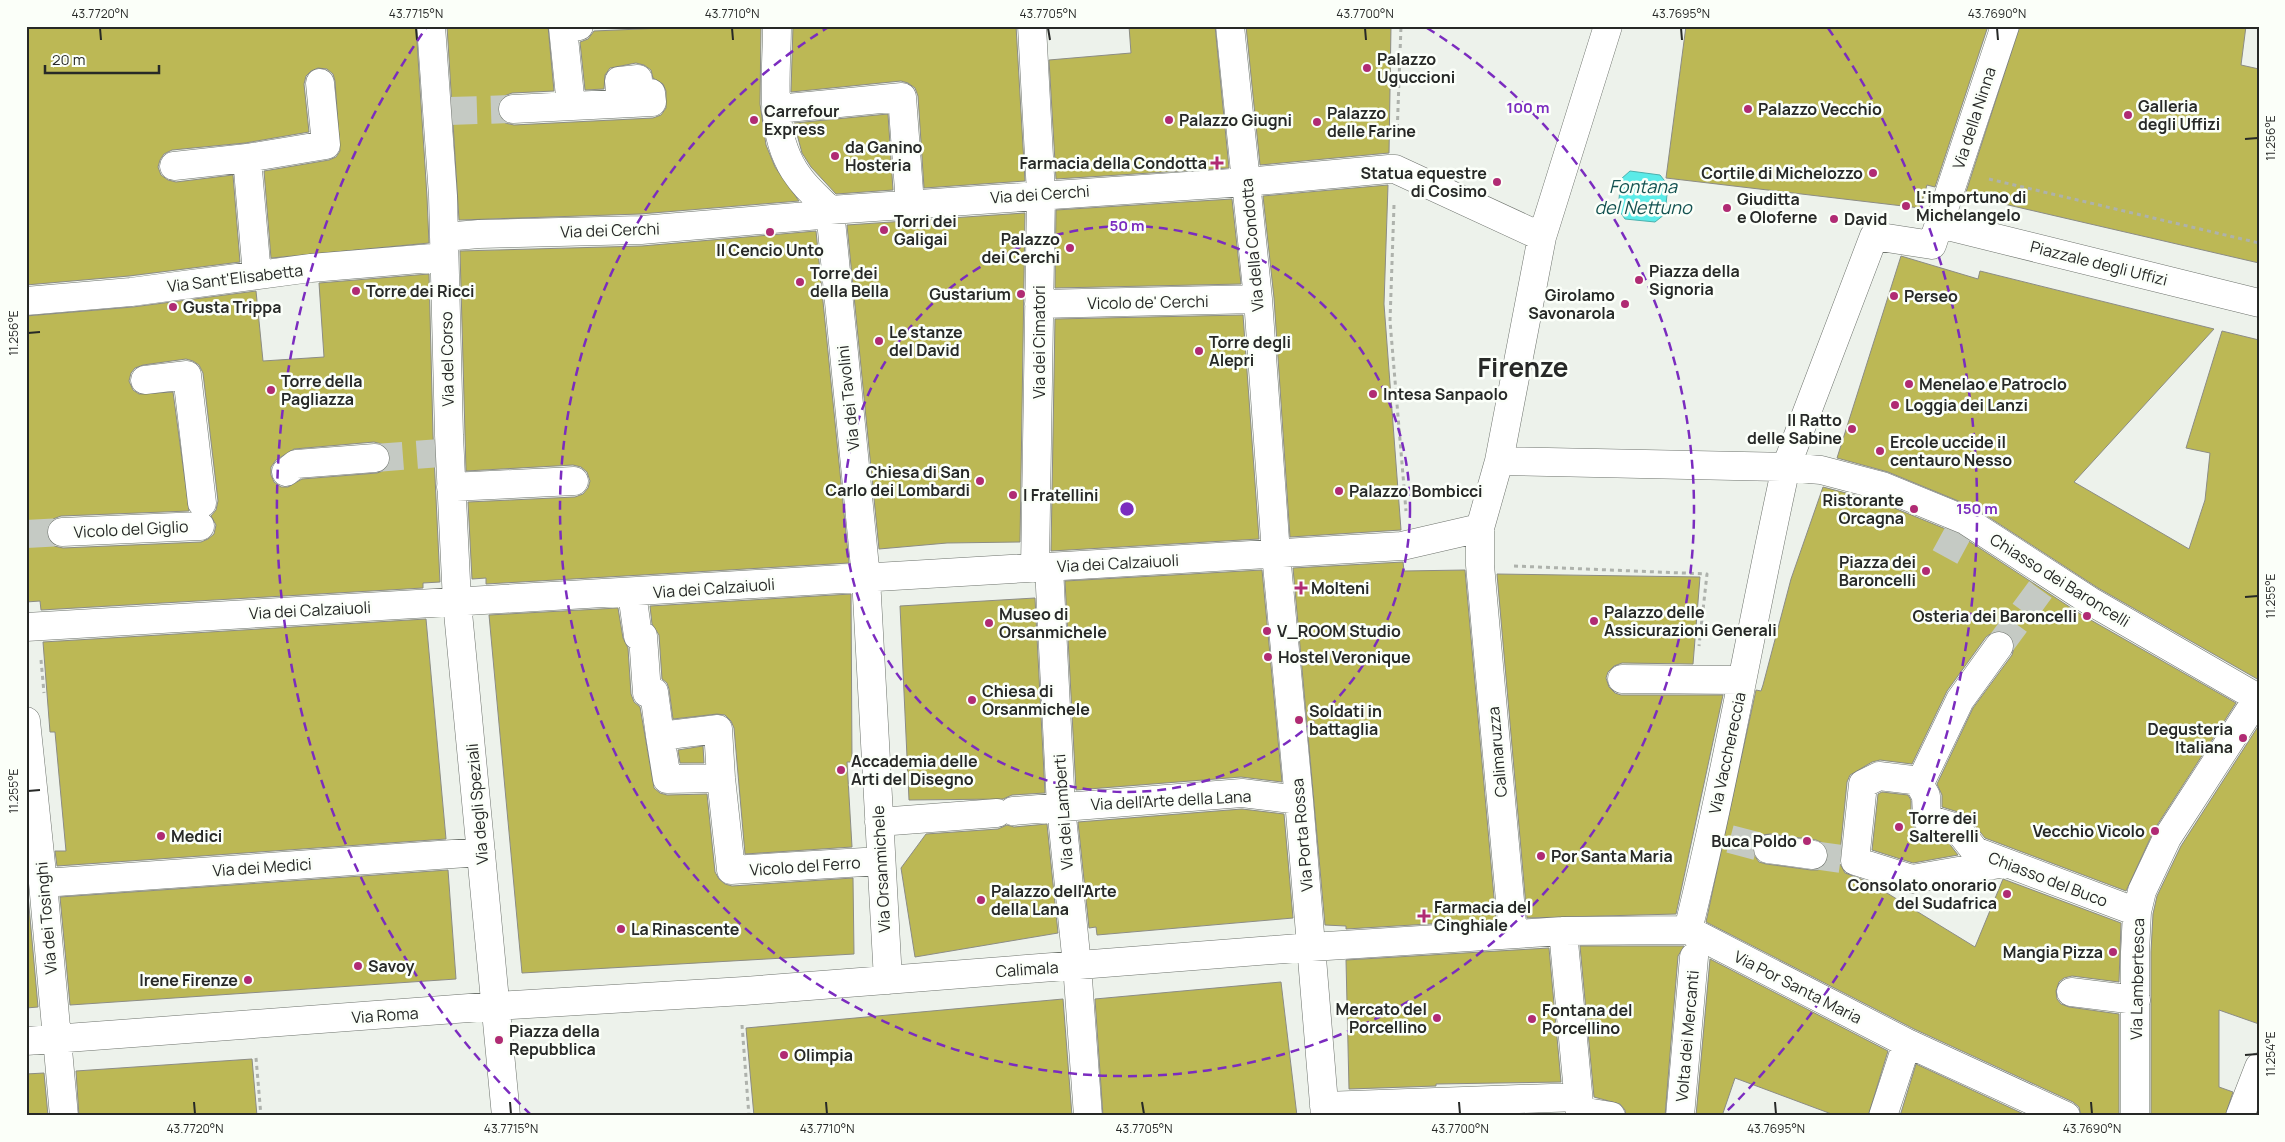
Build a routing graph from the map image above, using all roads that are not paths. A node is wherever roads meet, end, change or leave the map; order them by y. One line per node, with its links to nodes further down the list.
1 (431, 26): 21 (street, Via del Corso)
2 (579, 26): 10 (street)
3 (777, 26): 11 (street)
4 (1032, 26): 16 (street, Via dei Cimatori)
5 (1230, 26): 15 (street, Via della Condotta)
6 (1608, 26): 20 (street, Calimaruzza)
7 (2004, 26): 19 (street, Via della Ninna)
8 (320, 83): 13 (street)
9 (621, 103): 10 (street)
10 (571, 106): 12 (street)
11 (777, 106): 17 (street); 18 (street)
12 (513, 109)
13 (247, 158): 14 (street); 22 (street)
14 (174, 166)
15 (1246, 182): 16 (street, Via dei Cerchi); 20 (street, Via dei Cerchi); 23 (street, Via della Condotta)
16 (1041, 194): 17 (street, Via dei Cerchi); 26 (street, Via dei Cimatori)
17 (910, 204): 18 (street, Via dei Cerchi)
18 (831, 212): 21 (street, Via dei Cerchi); 38 (street, Via dei Tavolini)
19 (1942, 216): 25 (street, Piazzale degli Uffizi); 30 (street, Via Vacchereccia)
20 (1542, 237): 29 (street, Calimaruzza)
21 (444, 247): 22 (street, Via Sant'Elisabetta); 33 (street, Via del Corso)
22 (257, 275): 24 (street, Via Sant'Elisabetta)
23 (1258, 299): 26 (street, Vicolo de' Cerchi); 36 (street, Via della Condotta)
24 (26, 301)
25 (2259, 303)
26 (1038, 304): 37 (street, Via dei Cimatori)
27 (145, 380): 35 (street, Vicolo del Giglio)
28 (375, 458): 31 (street)
29 (1499, 460): 30 (street, Chiasso dei Baroncelli); 34 (street, Calimaruzza)
30 (1786, 467): 44 (street, Via Vacchereccia); 45 (street, Chiasso dei Baroncelli)
31 (286, 472)
32 (574, 481): 33 (street)
33 (451, 487): 40 (street, Via del Corso)
34 (1480, 528): 36 (street, Via dei Calzaiuoli); 62 (street, Calimaruzza)
35 (62, 532)
36 (1276, 554): 37 (street, Via dei Calzaiuoli); 50 (street, Via Porta Rossa)
37 (1042, 568): 38 (street, Via dei Calzaiuoli); 51 (street, Via dei Lamberti)
38 (866, 578): 39 (street, Via dei Calzaiuoli); 52 (street, Via Orsanmichele)
39 (632, 593): 40 (street, Via dei Calzaiuoli); 47 (street)
40 (458, 602): 41 (street, Via dei Calzaiuoli); 54 (street, Via degli Speziali)
41 (26, 627)
42 (1999, 646): 49 (street)
43 (1622, 679): 44 (street)
44 (1742, 680): 60 (street, Via Vacchereccia)
45 (2258, 697): 59 (street, Via Lambertesca)
46 (26, 721): 58 (street, Via dei Tosinghi)
47 (660, 736): 48 (street); 48 (street)
48 (721, 778): 56 (street, Vicolo del Ferro)
49 (1921, 782): 57 (street, Chiasso del Buco); 57 (street)
50 (1299, 800): 51 (street, Via dell'Arte della Lana); 63 (street, Via Porta Rossa)
51 (1061, 807): 52 (street, Via dell'Arte della Lana); 65 (street, Via dei Lamberti)
52 (879, 822): 56 (street, Via Orsanmichele)
53 (1768, 849): 55 (street)
54 (481, 852): 58 (street, Via dei Medici); 70 (street, Via degli Speziali)
55 (1813, 855)
56 (881, 860): 66 (street, Via Orsanmichele)
57 (2005, 863): 59 (street, Chiasso del Buco)
58 (43, 882): 71 (street, Via dei Tosinghi)
59 (2137, 912): 69 (street, Via Lambertesca)
60 (1688, 930): 61 (street, Via Por Santa Maria); 73 (street, Via Por Santa Maria)
61 (1563, 932): 62 (street, Via Por Santa Maria); 76 (street)
62 (1514, 934): 63 (street, Calimala)
63 (1311, 947): 65 (street, Calimala); 77 (street, Via Porta Rossa)
64 (1694, 957): 82 (street, Volta dei Mercanti)
65 (1077, 965): 66 (street, Calimala); 80 (street, Via dei Lamberti)
66 (888, 980): 67 (street, Calimala)
67 (741, 991): 70 (street, Via Roma)
68 (2071, 992): 69 (street)
69 (2136, 1000): 85 (street, Via Lambertesca)
70 (496, 1006): 71 (street, Via Roma); 79 (street)
71 (57, 1039): 72 (street, Via Roma); 78 (street, Via dei Tosinghi)
72 (26, 1041)
73 (1907, 1043): 83 (street); 84 (street, Via Por Santa Maria)
74 (2259, 1067): 86 (street)
75 (1445, 1108): 76 (street); 77 (street)
76 (1579, 1108): 81 (street)
77 (1325, 1111)
78 (64, 1116)
79 (506, 1116)
80 (1088, 1116)
81 (1611, 1116)
82 (1680, 1116)
83 (1883, 1116)
84 (2066, 1116)
85 (2135, 1116)
86 (2240, 1116)

